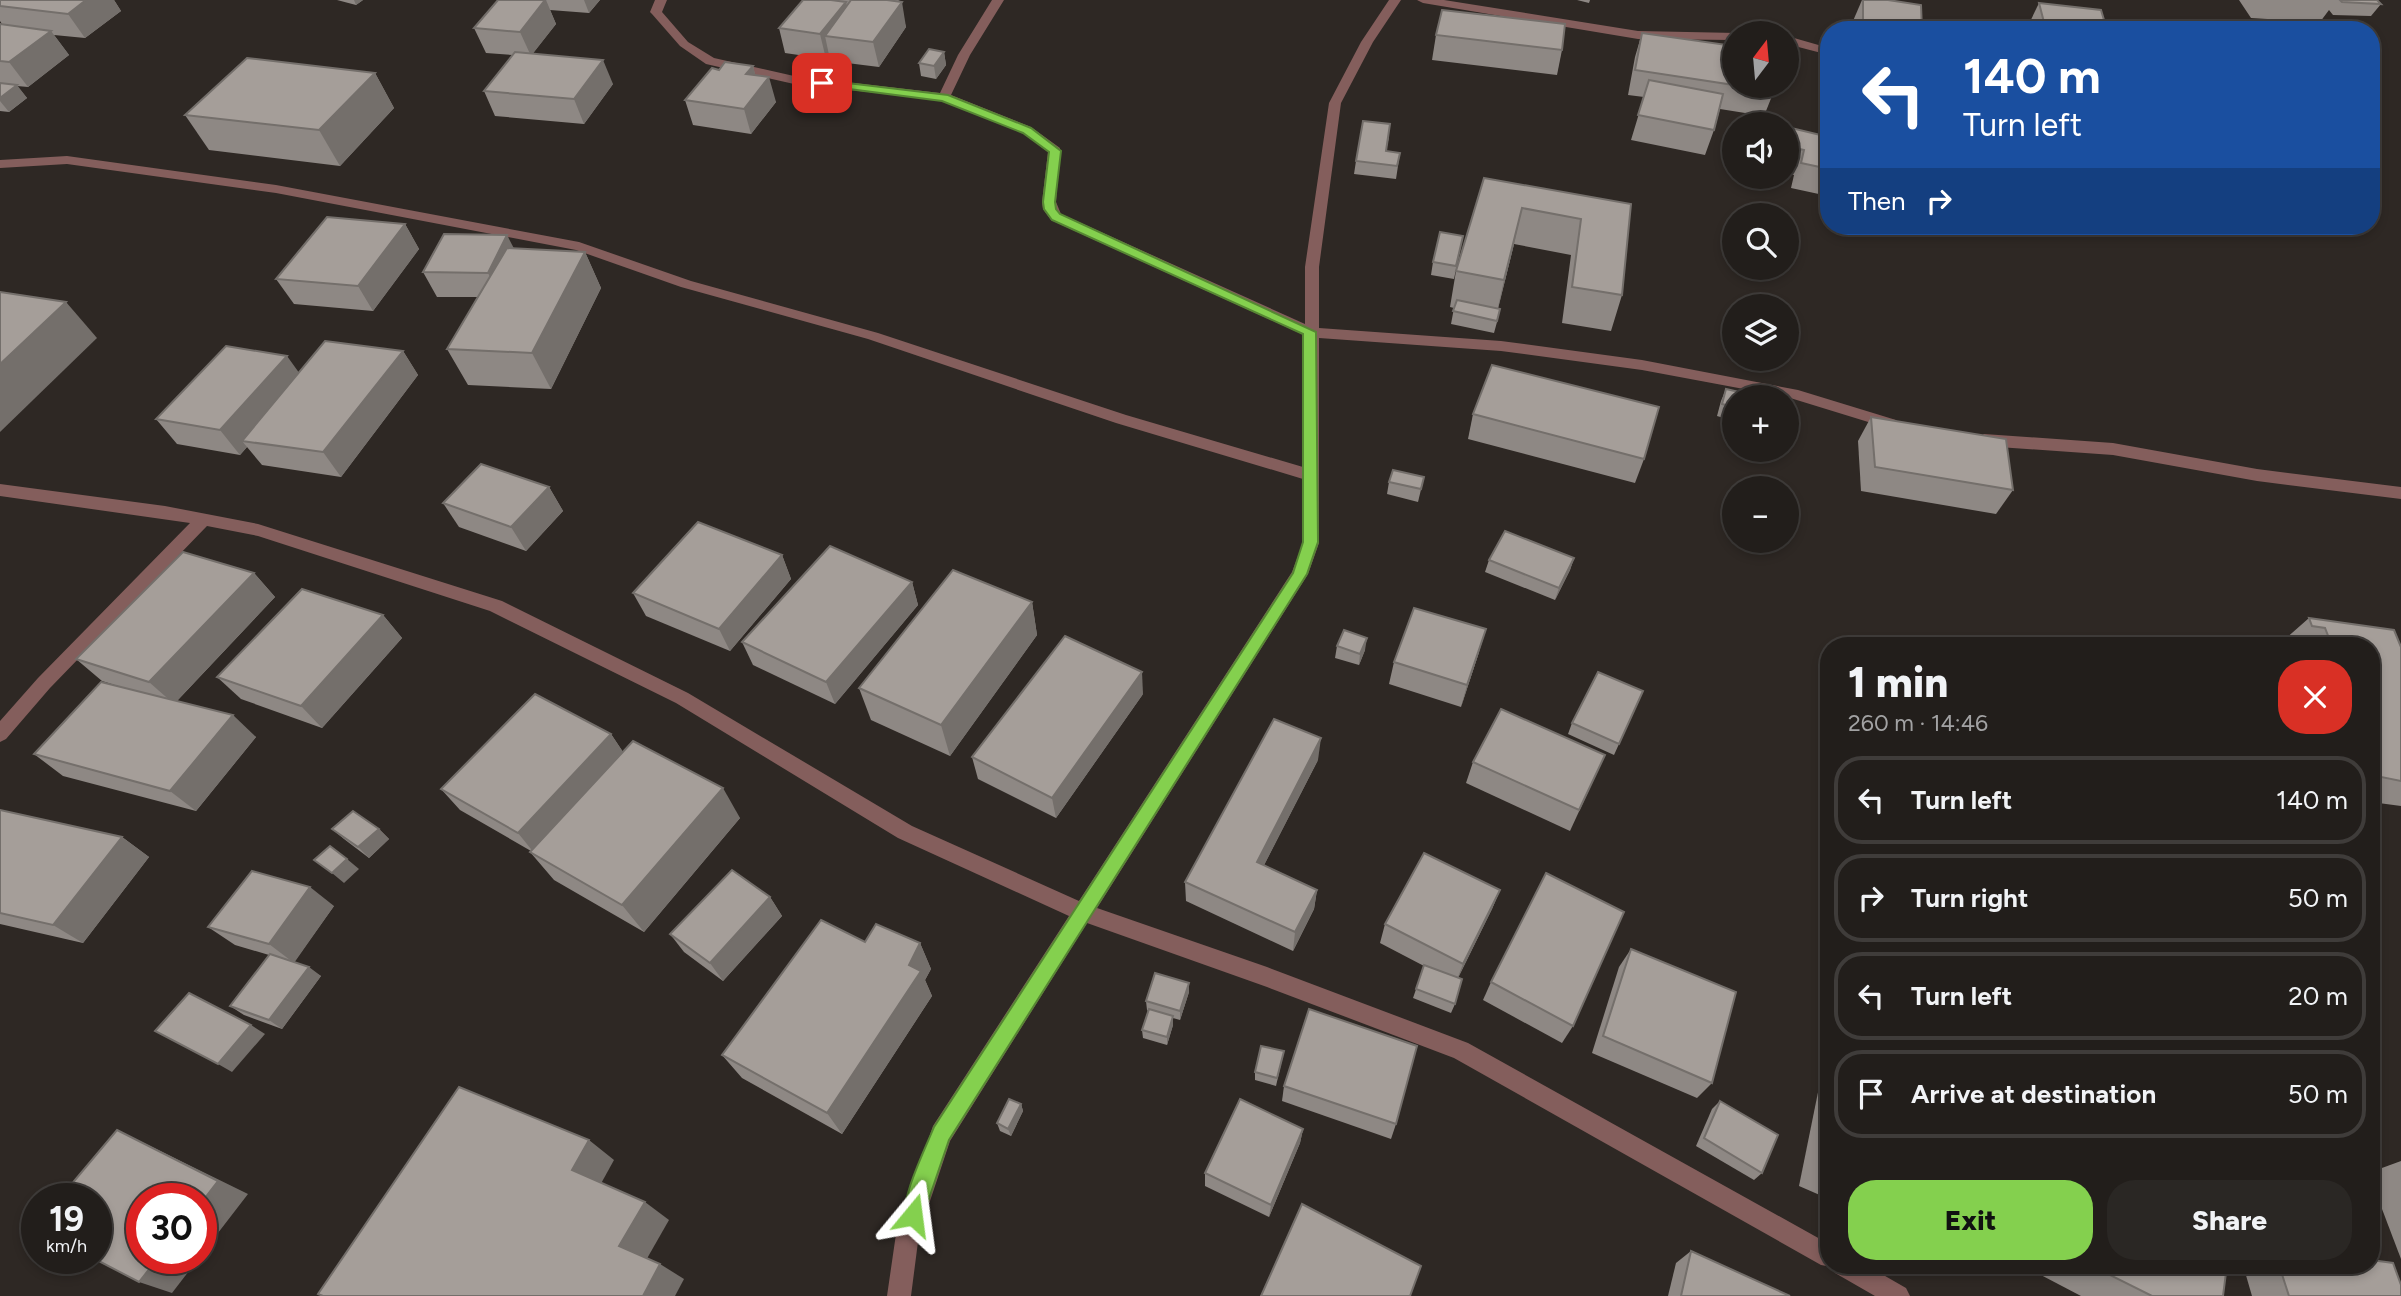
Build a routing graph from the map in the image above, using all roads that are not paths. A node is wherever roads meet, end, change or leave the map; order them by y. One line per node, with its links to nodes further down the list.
1 (661, 0): 8 (street)
2 (998, 0): 8 (street)
3 (1395, 0): 10 (street)
4 (1423, 0): 5 (street)
5 (1722, 36)
6 (1799, 43): 7 (street)
7 (1820, 49)
8 (944, 97): 10 (street)
9 (0, 164): 13 (street)
10 (1310, 332): 11 (street); 13 (street)
11 (1913, 428)
12 (1968, 437): 15 (street)
13 (1311, 475): 18 (street)
14 (0, 490): 16 (street)
15 (2401, 493)
16 (203, 520): 17 (street); 18 (street)
17 (0, 734)
18 (1084, 913): 19 (street); 21 (street)
19 (1820, 1252)
20 (1859, 1274): 22 (street)
21 (899, 1296)
22 (1898, 1296)

